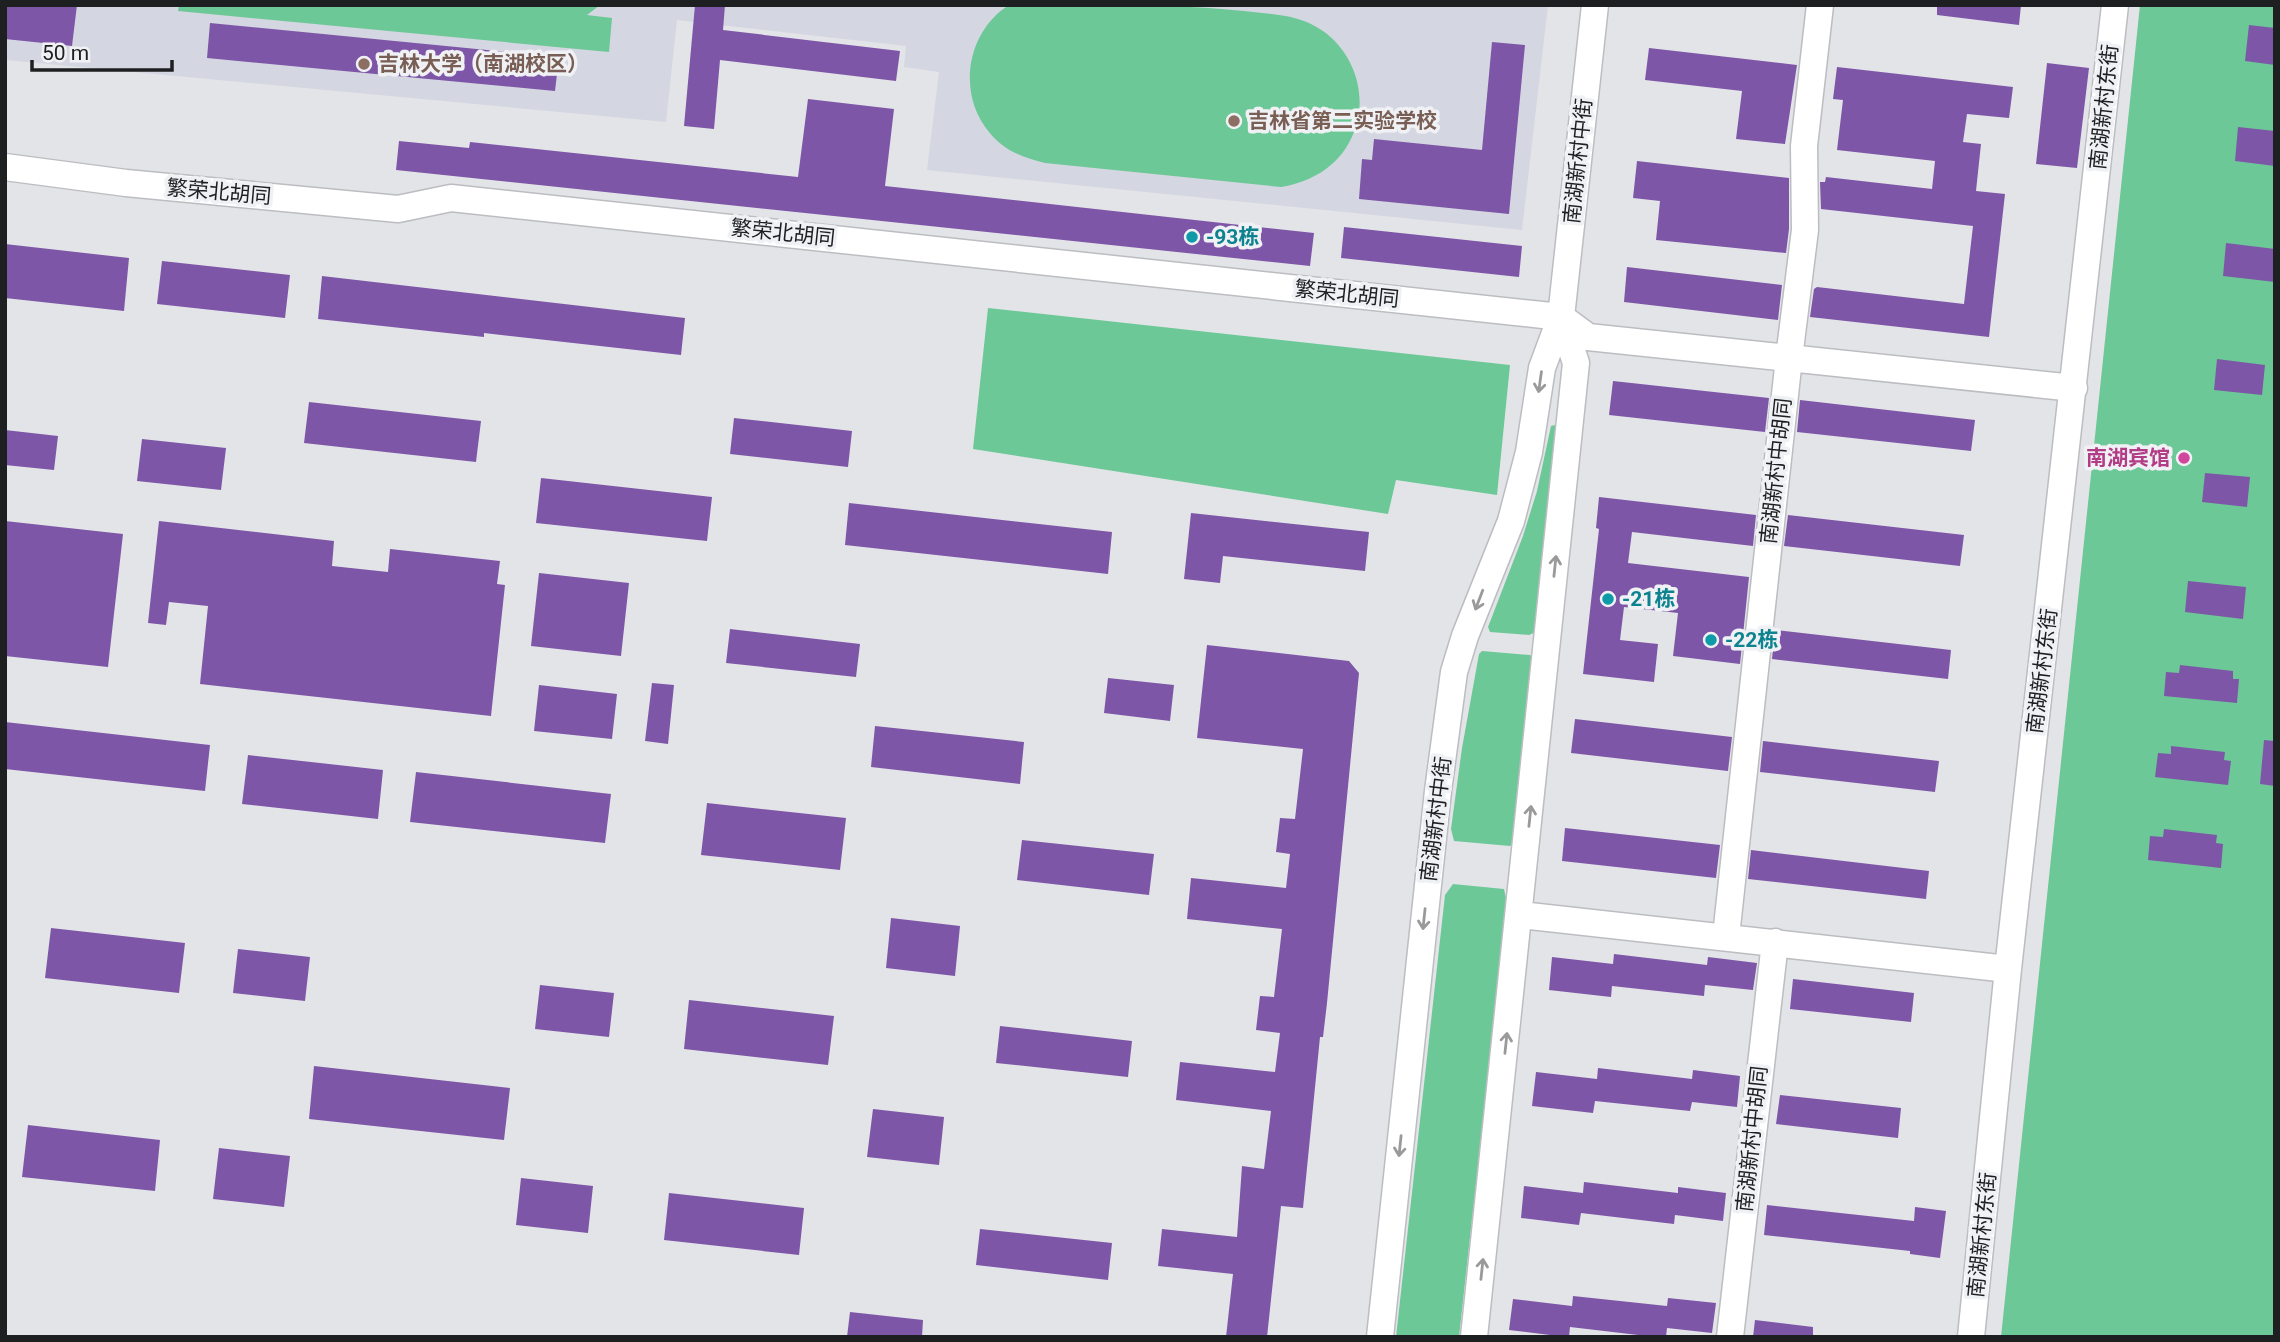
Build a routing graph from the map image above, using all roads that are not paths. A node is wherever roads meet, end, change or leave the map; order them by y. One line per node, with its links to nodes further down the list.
1 (1595, 5): 5 (street, 南湖新村中街)
2 (1820, 5): 6 (street, 南湖新村中胡同)
3 (2115, 5): 7 (street, 南湖新村东街)
4 (5, 167): 5 (street, 繁荣北胡同)
5 (1561, 317): 6 (street); 8 (street, 南湖新村中街, one-way to 5); 12 (street, 南湖新村中街, one-way to 12)
6 (1788, 358): 7 (street); 9 (street, 南湖新村中胡同)
7 (2074, 388): 11 (street, 南湖新村东街)
8 (1520, 915): 9 (street); 13 (street, 南湖新村中街, one-way to 8)
9 (1726, 936): 10 (street)
10 (1775, 942): 11 (street); 14 (street, 南湖新村中胡同)
11 (2008, 969): 15 (street, 南湖新村东街)
12 (1380, 1337)
13 (1474, 1337)
14 (1730, 1337)
15 (1971, 1337)

